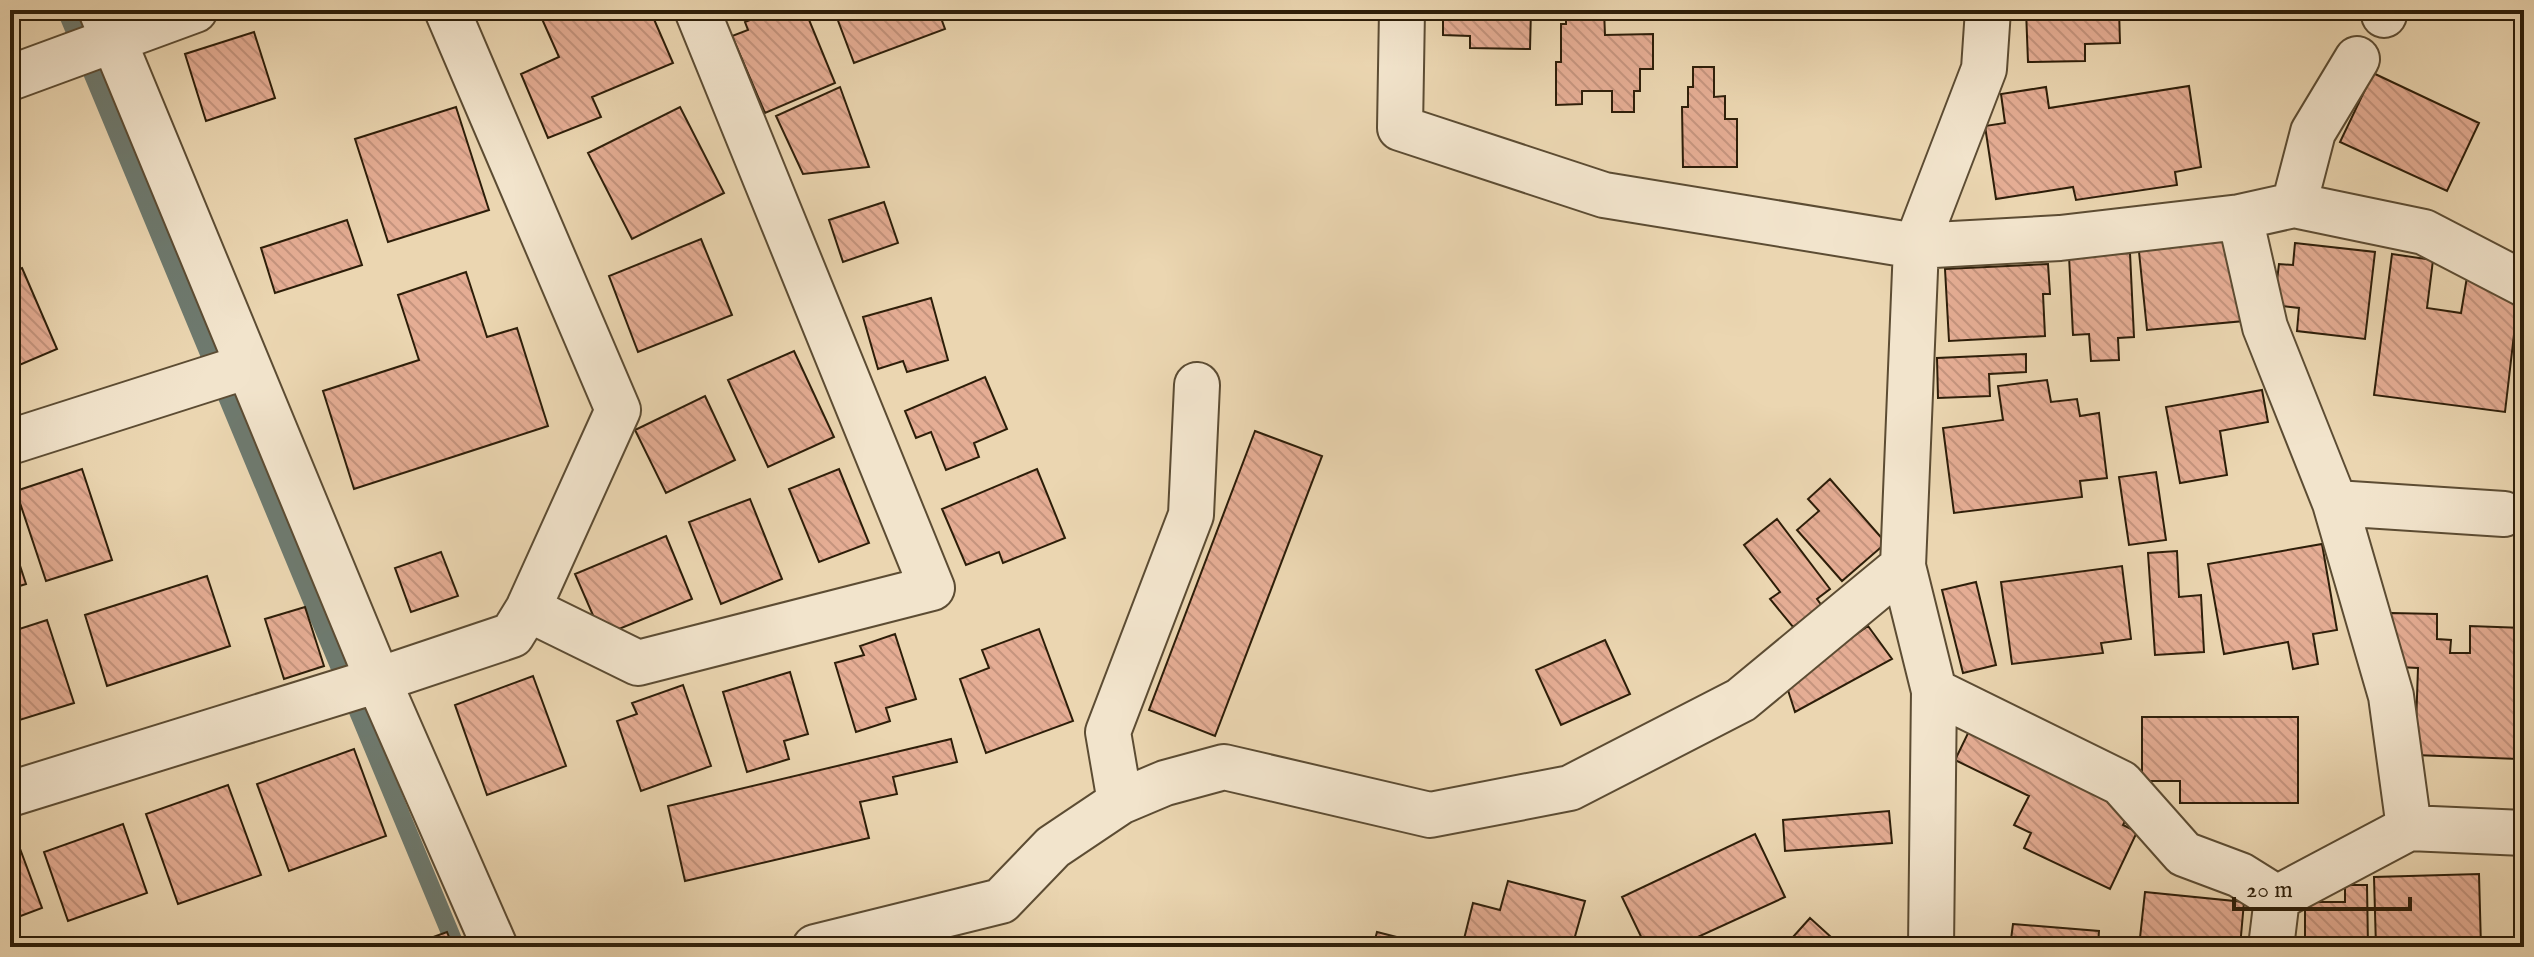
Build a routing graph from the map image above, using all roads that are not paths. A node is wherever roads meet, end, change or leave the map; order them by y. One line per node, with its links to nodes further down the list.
1 (195, 10): 6 (street)
2 (447, 10): 19 (street)
3 (697, 10): 19 (street)
4 (1402, 10): 11 (street)
5 (1988, 10): 11 (street)
6 (108, 25): 8 (street); 13 (street)
7 (2357, 59): 9 (street)
8 (10, 78)
9 (2294, 205): 10 (street); 12 (street)
10 (2240, 217): 11 (street); 16 (street)
11 (1916, 246): 18 (street)
12 (2524, 284)
13 (248, 366): 15 (street); 20 (street)
14 (1197, 385): 23 (street)
15 (10, 442)
16 (2335, 503): 17 (street); 24 (street)
17 (2504, 514)
18 (1903, 566): 21 (street); 23 (street)
19 (528, 609): 20 (street)
20 (378, 680): 22 (street); 27 (street)
21 (1934, 691): 26 (street); 29 (street)
22 (10, 794)
23 (1120, 802): 28 (street)
24 (2409, 828): 25 (street); 26 (street)
25 (2524, 833)
26 (2277, 898): 30 (street)
27 (495, 947)
28 (815, 947)
29 (1931, 947)
30 (2271, 947)

